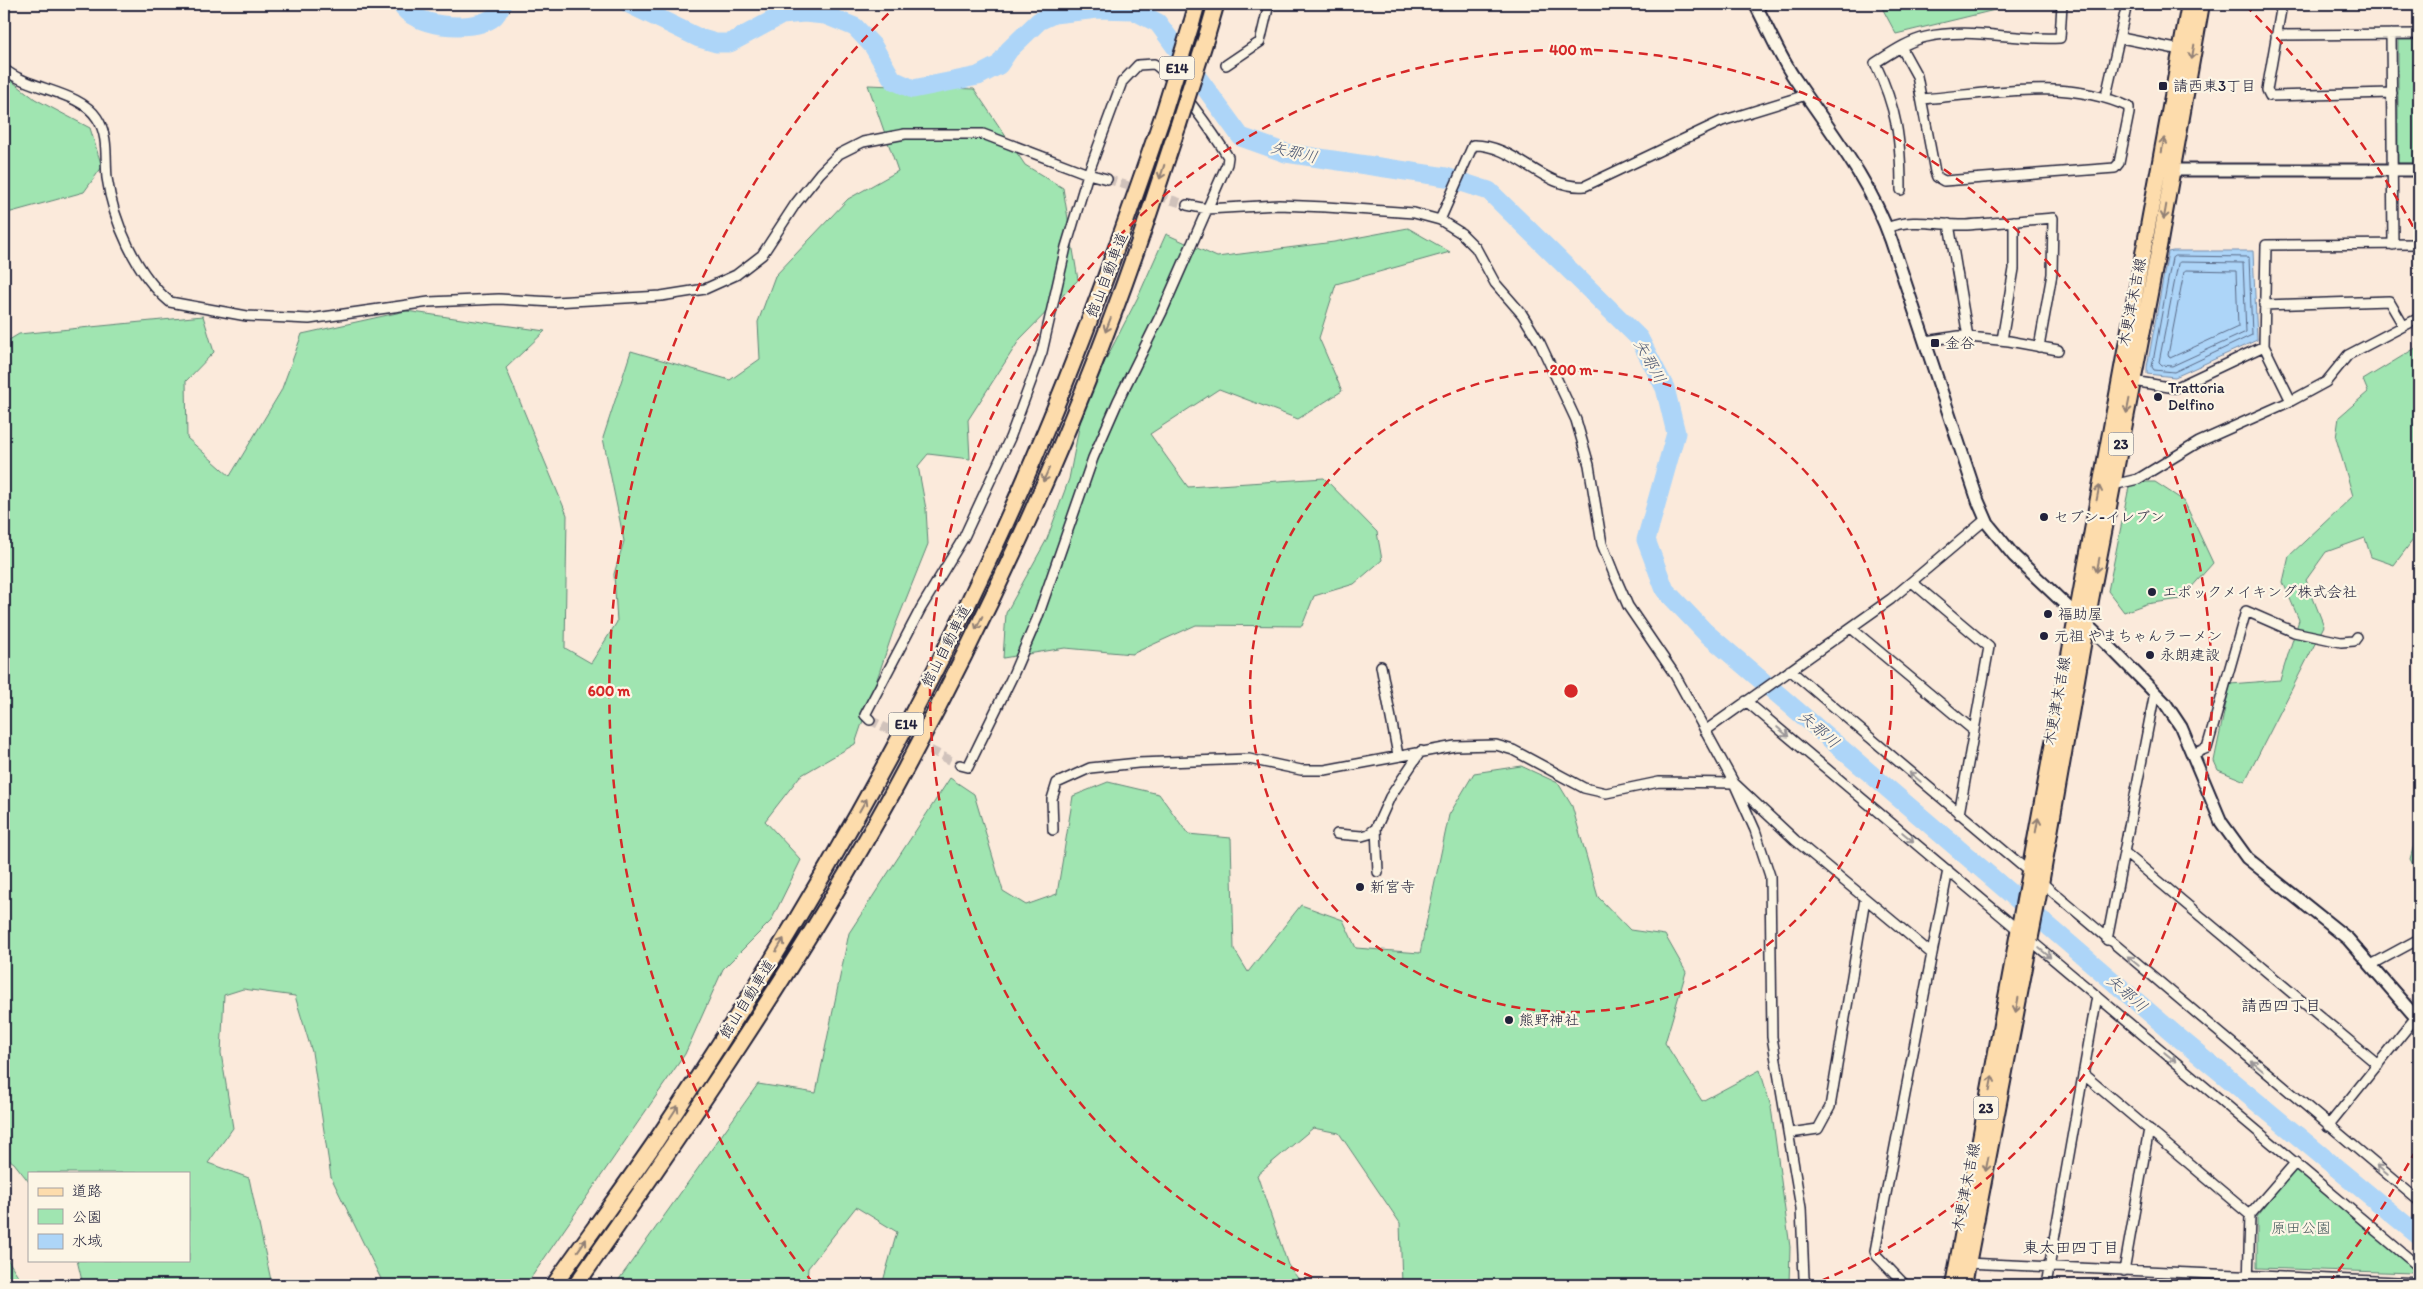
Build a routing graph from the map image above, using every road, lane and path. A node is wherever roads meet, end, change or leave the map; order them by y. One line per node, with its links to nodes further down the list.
1 (1197, 4): 97 (highway, 館山自動車道 / E14, one-way to 1, bridge)
2 (1216, 4): 98 (highway, 館山自動車道 / E14, one-way to 98, bridge)
3 (1269, 4): 16 (street)
4 (1755, 4): 19 (street)
5 (2062, 4): 14 (street)
6 (2127, 4): 13 (street)
7 (2189, 4): 15 (main road, 木更津末吉線 / 23)
8 (2202, 4): 22 (main road, 木更津末吉線 / 23, one-way to 22)
9 (2282, 4): 12 (street)
10 (2391, 34): 11 (street); 12 (street); 18 (street)
11 (2419, 34)
12 (2276, 35): 18 (street)
13 (2121, 38): 15 (street); 20 (street)
14 (1901, 47): 21 (street); 27 (street)
15 (2181, 50): 22 (main road, 木更津末吉線 / 23, one-way to 15)
16 (1226, 65)
17 (4, 68): 25 (street)
18 (2392, 93): 23 (street)
19 (1806, 95): 30 (street); 33 (street)
20 (2106, 96): 21 (street); 21 (street)
21 (1922, 99)
22 (2166, 170): 23 (street); 45 (main road, 木更津末吉線 / 23, one-way to 45); 50 (main road, 木更津末吉線 / 23, one-way to 22)
23 (2392, 170): 24 (street); 35 (street)
24 (2419, 170)
25 (1088, 174): 26 (street); 29 (street); 58 (street)
26 (1107, 179)
27 (1901, 190)
28 (1187, 205): 29 (street)
29 (1207, 209): 30 (street); 64 (street)
30 (1440, 220): 60 (street)
31 (2014, 221): 32 (street); 40 (street); 43 (street)
32 (1949, 224): 33 (street); 39 (street)
33 (1887, 228): 41 (street)
34 (2419, 244): 35 (street)
35 (2393, 245): 36 (street)
36 (2264, 305): 38 (street); 42 (street)
37 (2419, 318): 38 (street)
38 (2403, 325): 46 (street)
39 (1968, 337): 40 (street); 41 (street)
40 (2002, 340): 43 (street)
41 (1925, 341): 48 (street)
42 (2264, 346): 45 (street); 46 (street)
43 (2039, 347): 44 (street)
44 (2058, 350)
45 (2133, 381): 47 (main road, 木更津末吉線 / 23, one-way to 47)
46 (2291, 401): 47 (street)
47 (2113, 485): 51 (main road, 木更津末吉線 / 23, one-way to 51)
48 (1985, 520): 49 (street); 50 (street)
49 (1912, 582): 52 (street); 59 (street)
50 (2076, 615): 51 (street); 73 (main road, 木更津末吉線 / 23, one-way to 50)
51 (2087, 625): 56 (street); 74 (main road, 木更津末吉線 / 23)
52 (1850, 628): 55 (street); 59 (street)
53 (2357, 637): 62 (street)
54 (1381, 666): 63 (street)
55 (1787, 672): 57 (street); 66 (street, one-way to 55)
56 (2155, 692): 62 (street); 70 (street)
57 (1749, 698): 60 (street); 71 (street, one-way to 71)
58 (870, 720)
59 (1973, 730): 66 (street)
60 (1705, 731): 65 (street)
61 (1421, 751): 63 (street); 65 (street); 67 (street)
62 (2193, 754): 80 (street)
63 (1398, 755): 68 (street)
64 (960, 765)
65 (1734, 783): 75 (street); 87 (street)
66 (1959, 814): 73 (street)
67 (1376, 828): 69 (street); 72 (street)
68 (1053, 830)
69 (1337, 834)
70 (2124, 852): 78 (street); 83 (street)
71 (1948, 870): 76 (street); 79 (street)
72 (1378, 872)
73 (2029, 873): 74 (street); 76 (main road, 木更津末吉線 / 23)
74 (2041, 884): 76 (main road, 木更津末吉線 / 23); 78 (street)
75 (1865, 899): 79 (street); 87 (street)
76 (2025, 935): 81 (street, one-way to 81); 91 (main road, 木更津末吉線 / 23)
77 (2419, 939): 80 (street)
78 (2107, 940): 85 (street, one-way to 78)
79 (1932, 954): 100 (street)
80 (2372, 965): 82 (street)
81 (2097, 996): 84 (street); 88 (street, one-way to 88)
82 (2418, 1019): 83 (street)
83 (2378, 1065): 85 (street)
84 (2083, 1074): 86 (street); 93 (street)
85 (2328, 1126): 89 (street, one-way to 85)
86 (2149, 1129): 90 (street); 94 (street)
87 (1790, 1133): 99 (street)
88 (2296, 1162): 90 (street); 92 (street)
89 (2419, 1201)
90 (2250, 1215): 95 (street)
91 (1963, 1263): 93 (street); 101 (main road, 木更津末吉線 / 23); 102 (main road, 木更津末吉線 / 23)
92 (2419, 1267)
93 (2049, 1268): 94 (street); 103 (street)
94 (2124, 1271): 95 (street)
95 (2248, 1281): 96 (street)
96 (2419, 1283)
97 (554, 1285)
98 (576, 1285)
99 (1807, 1285)
100 (1905, 1285)
101 (1953, 1285)
102 (1964, 1285)
103 (2046, 1285)

